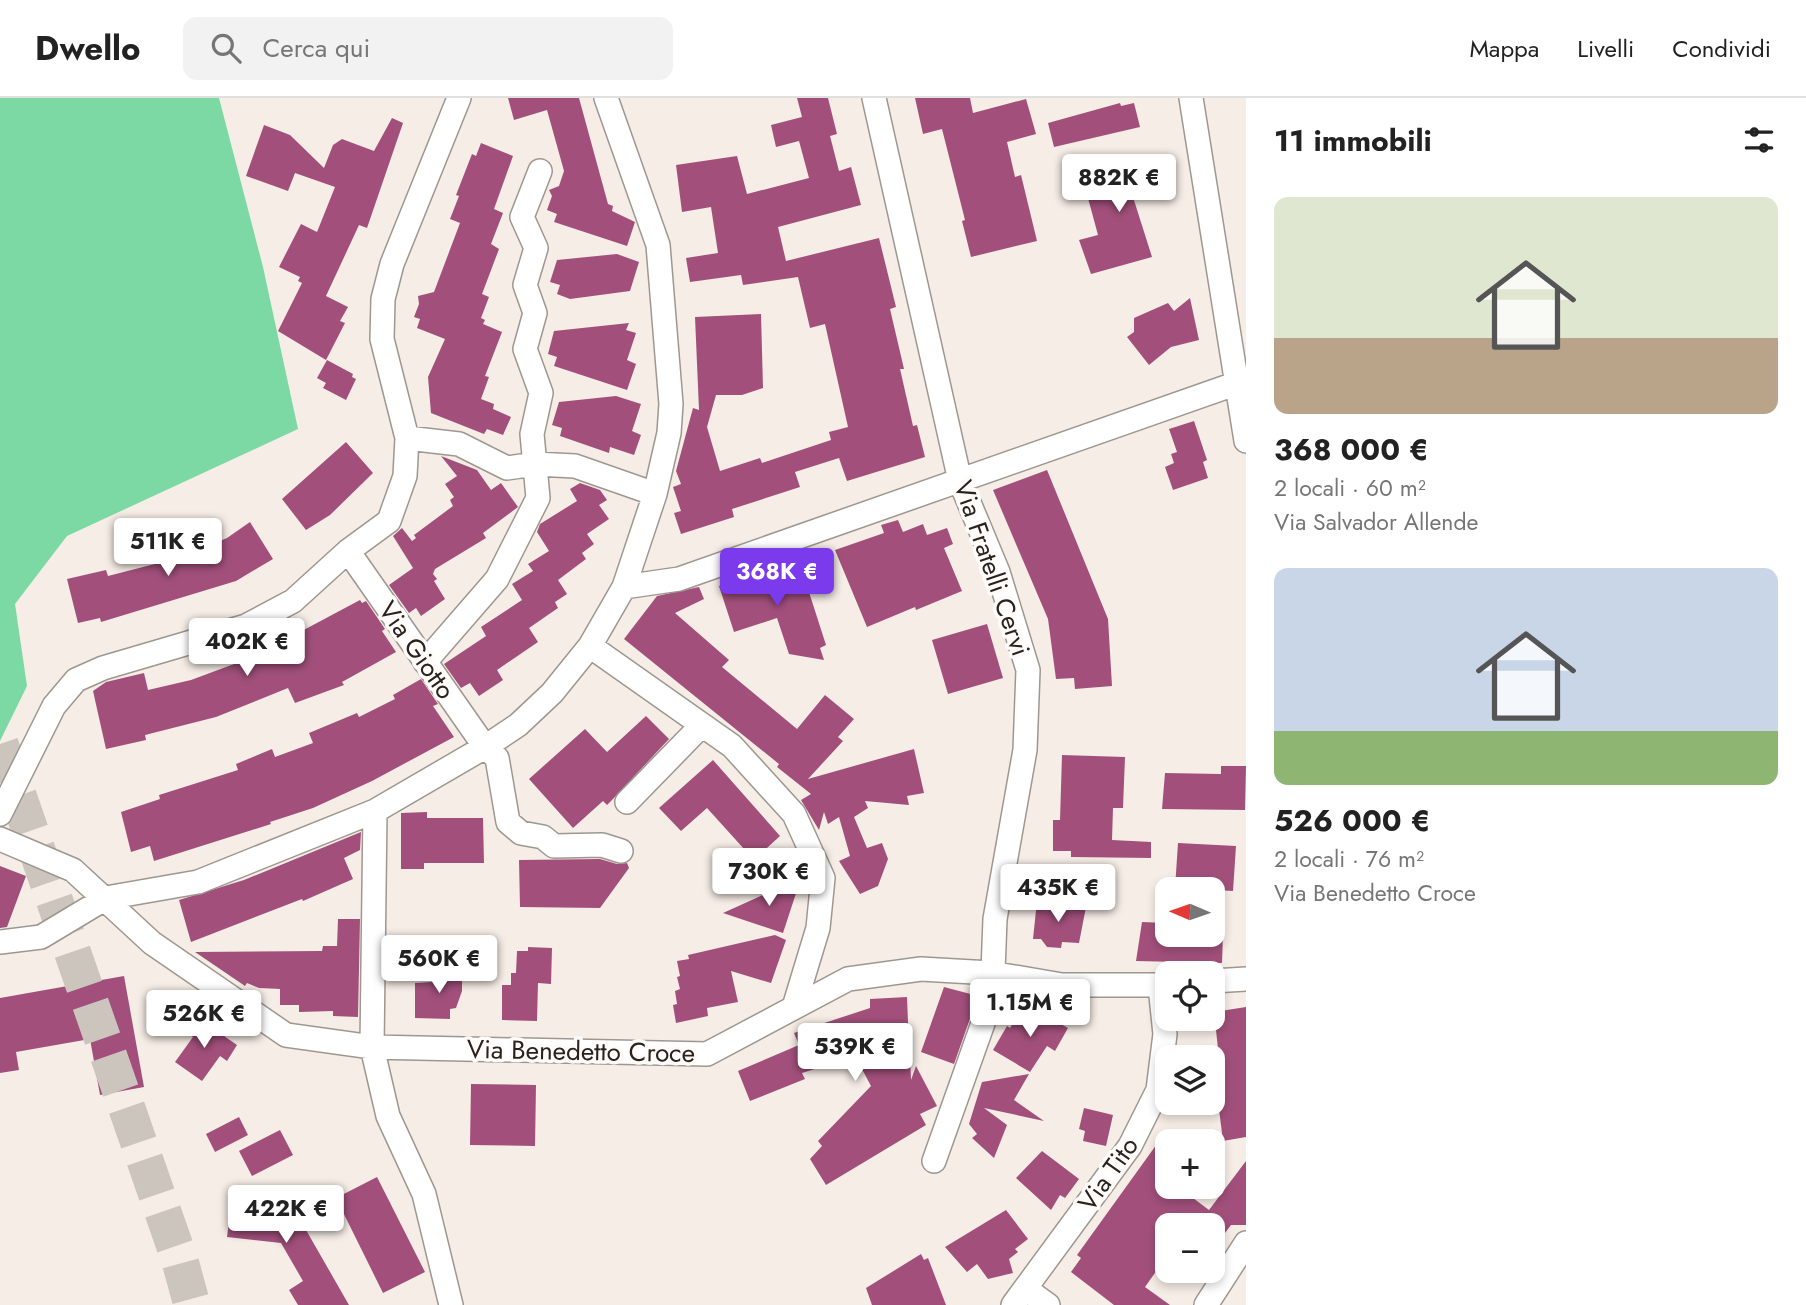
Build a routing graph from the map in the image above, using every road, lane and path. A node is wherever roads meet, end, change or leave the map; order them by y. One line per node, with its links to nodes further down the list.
1 (459, 98): 7 (street)
2 (607, 98): 11 (street)
3 (874, 98): 10 (street, Via Fratelli Cervi)
4 (1191, 98): 6 (street)
5 (540, 171): 9 (street)
6 (1240, 383): 8 (street); 10 (street)
7 (407, 438): 9 (street); 12 (street)
8 (1246, 441)
9 (535, 464): 11 (street); 15 (street)
10 (960, 481): 13 (street); 25 (street, Via Fratelli Cervi)
11 (654, 494): 13 (street)
12 (348, 551): 15 (street, Via Giotto); 20 (street)
13 (624, 587): 14 (street)
14 (590, 646): 16 (street); 17 (street)
15 (425, 663): 17 (street, Via Giotto)
16 (702, 725): 18 (street); 29 (street)
17 (485, 747): 19 (street); 22 (street, Via Giotto)
18 (627, 802)
19 (375, 811): 23 (street); 31 (street)
20 (0, 814)
21 (0, 839): 23 (street, Via Benedetto Croce)
22 (621, 851)
23 (106, 898): 24 (street); 31 (street, Via Benedetto Croce)
24 (0, 942)
25 (991, 973): 28 (street, Via Benedetto Croce); 29 (street, Via Benedetto Croce); 32 (street, Via Fratelli Cervi)
26 (1246, 979): 27 (street)
27 (1225, 980)
28 (1155, 985)
29 (794, 1007): 31 (street, Via Benedetto Croce)
30 (1165, 1031): 34 (street, Via Tito)
31 (372, 1047): 35 (street)
32 (934, 1161)
33 (1246, 1243): 37 (street)
34 (1020, 1297): 36 (street)
35 (444, 1304)
36 (1048, 1305)
37 (1206, 1305)

